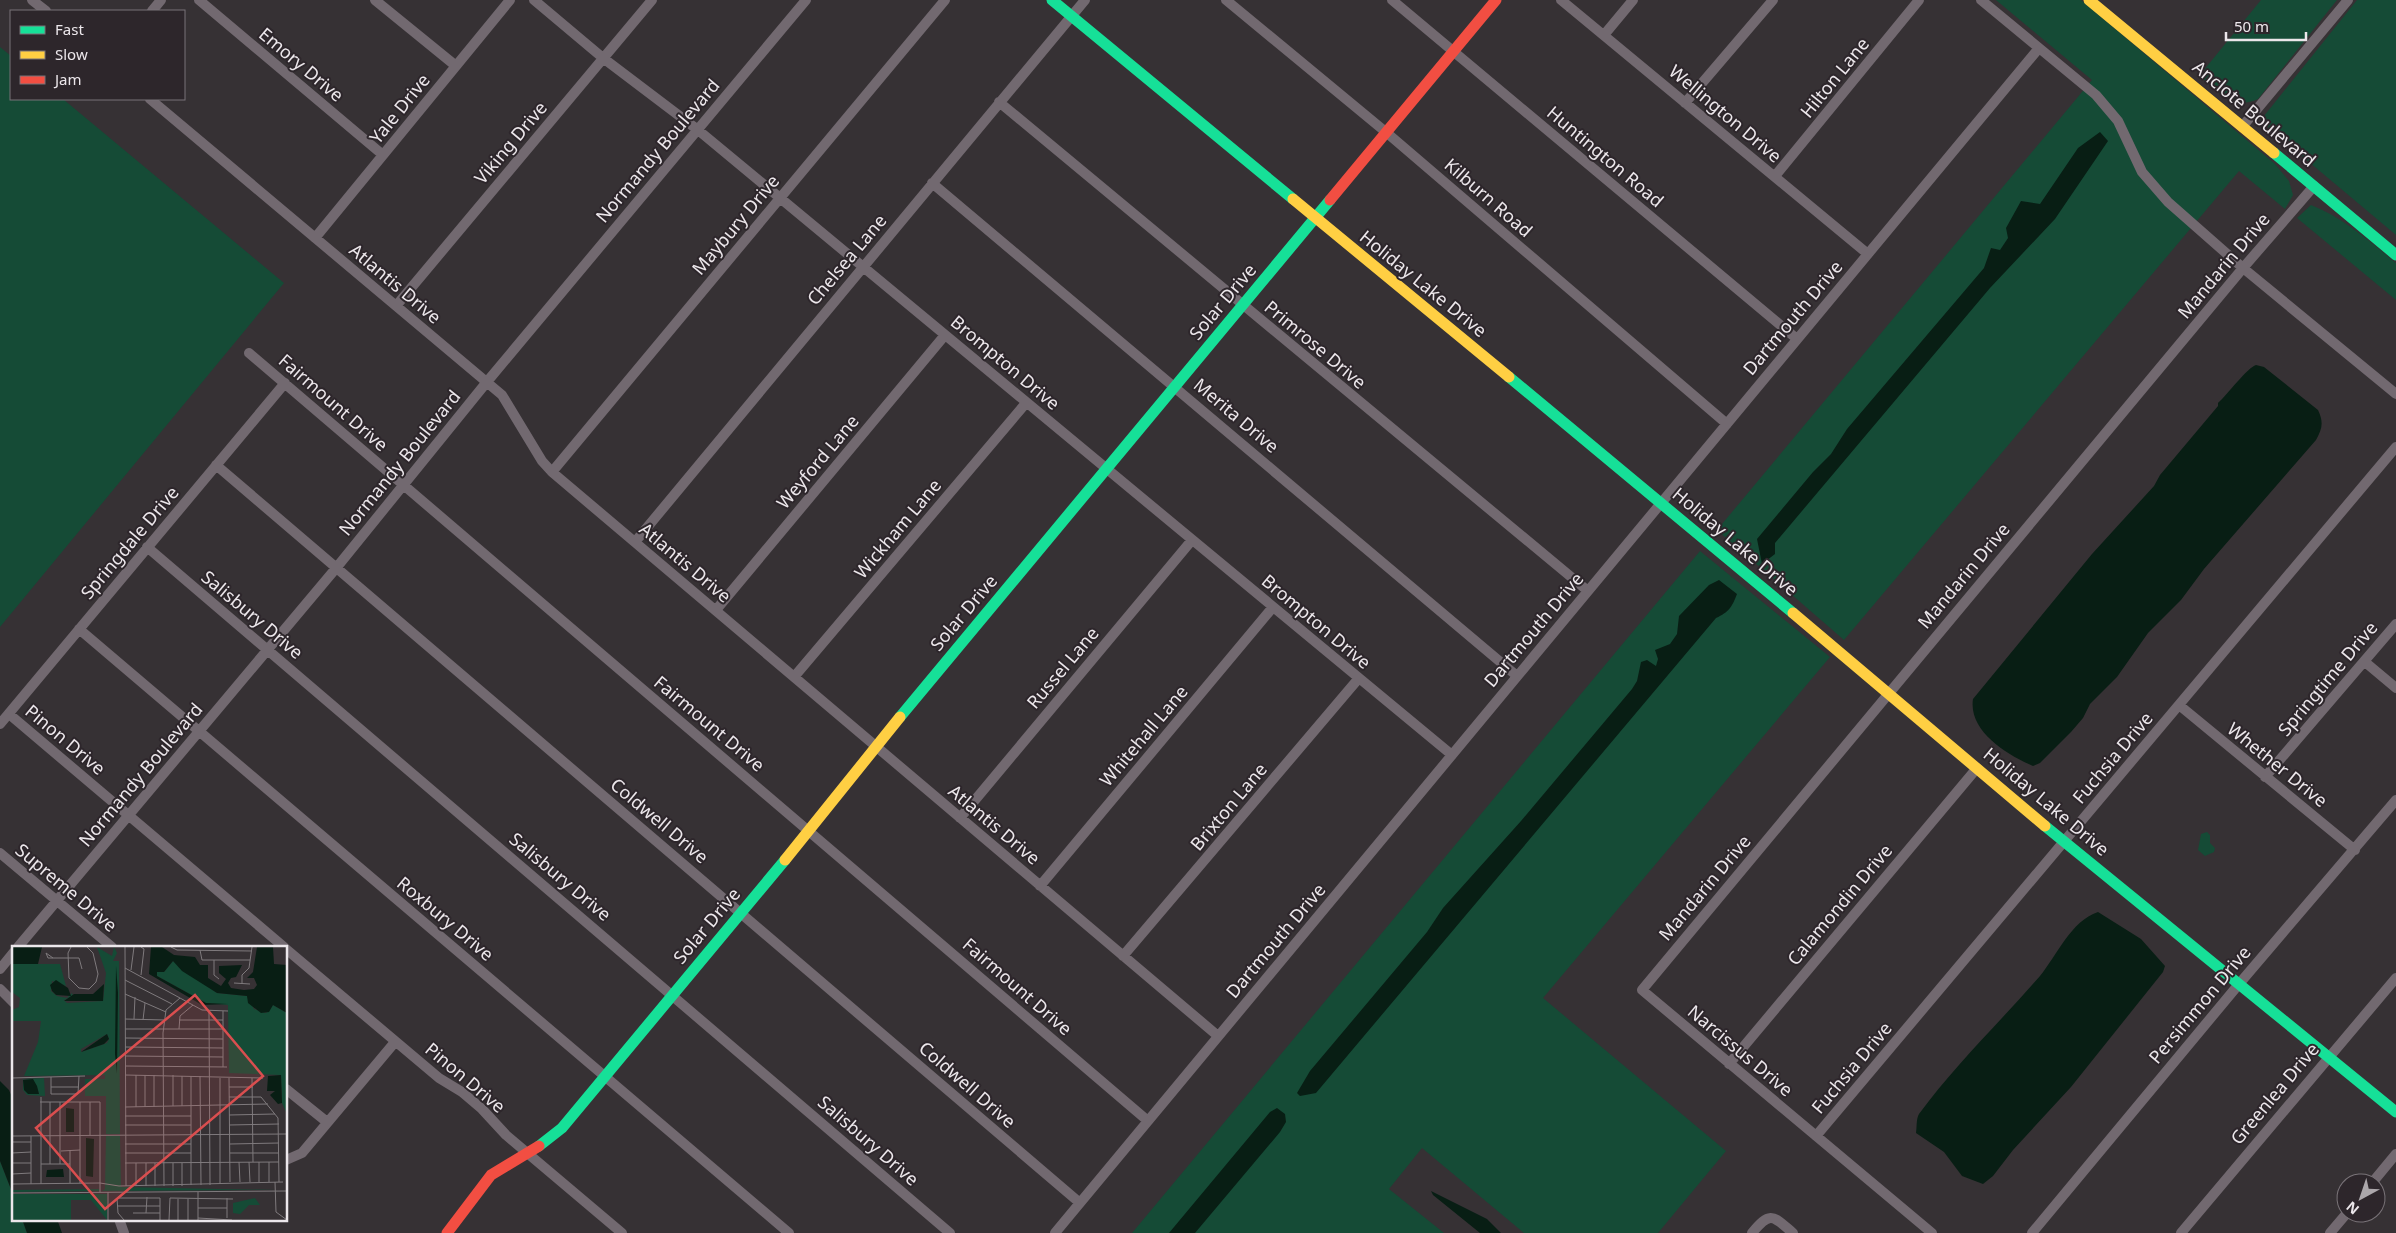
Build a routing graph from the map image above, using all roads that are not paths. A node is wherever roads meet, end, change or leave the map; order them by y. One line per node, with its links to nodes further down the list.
1 (32, 0): 22 (street)
2 (161, 0): 23 (street)
3 (199, 0): 36 (street, Emory Drive)
4 (375, 0): 29 (street)
5 (510, 0): 29 (street, Yale Drive)
6 (534, 0): 28 (street, Brompton Drive)
7 (652, 0): 28 (street, Viking Drive)
8 (806, 0): 34 (street, Normandy Boulevard)
9 (945, 0): 40 (street, Maybury Drive)
10 (1052, 0): 24 (street, Holiday Lake Drive)
11 (1085, 0): 24 (street, Chelsea Lane)
12 (1226, 0): 35 (street, Kilburn Road)
13 (1392, 0): 27 (street, Huntington Road)
14 (1496, 0): 27 (street, Solar Drive)
15 (1562, 0): 25 (street, Wellington Drive)
16 (1633, 0): 25 (street)
17 (1773, 0): 32 (street)
18 (1919, 0): 37 (street, Hilton Lane)
19 (1981, 0): 26 (street)
20 (2089, 0): 33 (street, Anclote Boulevard)
21 (2348, 0): 33 (street)
22 (45, 10)
23 (153, 10)
24 (1071, 16): 31 (street, Chelsea Lane); 41 (street, Holiday Lake Drive)
25 (1604, 35): 32 (street, Wellington Drive)
26 (2039, 48): 43 (street, Dartmouth Drive); 46 (street)
27 (1454, 52): 35 (street, Solar Drive); 50 (street, Huntington Road)
28 (603, 58): 34 (street, Brompton Drive); 47 (street, Viking Drive)
29 (456, 66): 36 (street, Yale Drive)
30 (151, 100): 42 (street, Atlantis Drive)
31 (999, 102): 38 (street, Chelsea Lane); 48 (street, Primrose Drive)
32 (1686, 102): 37 (street, Wellington Drive)
33 (2242, 127): 39 (street, Anclote Boulevard)
34 (698, 130): 40 (street, Brompton Drive); 52 (street, Normandy Boulevard)
35 (1387, 133): 41 (street, Solar Drive); 57 (street, Kilburn Road)
36 (383, 155): 42 (street, Yale Drive)
37 (1775, 176): 43 (street, Wellington Drive)
38 (932, 183): 45 (street, Chelsea Lane); 54 (street, Merita Drive)
39 (2314, 186): 44 (street, Anclote Boulevard); 46 (street, Mandarin Drive)
40 (780, 198): 45 (street, Brompton Drive); 61 (street, Maybury Drive)
41 (1316, 219): 48 (street, Solar Drive); 63 (street, Holiday Lake Drive)
42 (315, 238): 47 (street, Atlantis Drive)
43 (1868, 254): 50 (street, Dartmouth Drive)
44 (2396, 255)
45 (862, 266): 49 (street, Brompton Drive); 65 (street, Chelsea Lane)
46 (2243, 268): 55 (street); 79 (street, Mandarin Drive)
47 (396, 306): 52 (street, Atlantis Drive)
48 (1242, 306): 54 (street, Solar Drive); 68 (street, Primrose Drive)
49 (945, 335): 56 (street, Brompton Drive); 70 (street, Weyford Lane)
50 (1797, 339): 57 (street, Dartmouth Drive)
51 (249, 353): 53 (street, Fairmount Drive)
52 (486, 383): 61 (street, Atlantis Drive); 62 (street, Normandy Boulevard)
53 (285, 384): 59 (street, Springdale Drive); 62 (street, Fairmount Drive)
54 (1175, 386): 60 (street, Solar Drive); 75 (street, Merita Drive)
55 (2396, 394)
56 (1026, 403): 60 (street, Brompton Drive); 76 (street, Wickham Lane)
57 (1727, 424): 63 (street, Dartmouth Drive)
58 (2396, 447): 80 (street, Fuchsia Drive)
59 (216, 465): 66 (street, Springdale Drive); 67 (street, Coldwell Drive)
60 (1106, 469): 64 (street, Brompton Drive); 84 (street, Solar Drive)
61 (552, 472): 65 (street, Atlantis Drive)
62 (403, 486): 67 (street, Normandy Boulevard); 91 (street, Fairmount Drive)
63 (1661, 503): 68 (street, Dartmouth Drive); 79 (street, Holiday Lake Drive)
64 (1192, 540): 69 (street, Brompton Drive); 90 (street, Russel Lane)
65 (635, 542): 70 (street, Atlantis Drive)
66 (147, 548): 72 (street, Springdale Drive); 73 (street, Salisbury Drive)
67 (337, 567): 73 (street, Normandy Boulevard); 97 (street, Coldwell Drive)
68 (1588, 591): 75 (street, Dartmouth Drive)
69 (1273, 607): 77 (street, Brompton Drive); 95 (street, Whitehall Lane)
70 (716, 610): 76 (street, Atlantis Drive)
71 (2396, 624): 74 (street, Springtime Drive)
72 (79, 630): 81 (street, Springdale Drive); 83 (street, Roxbury Drive)
73 (268, 650): 83 (street, Normandy Boulevard); 109 (street, Salisbury Drive)
74 (2364, 662): 78 (street); 87 (street, Springtime Drive)
75 (1517, 676): 85 (street, Dartmouth Drive)
76 (794, 677): 84 (street, Atlantis Drive)
77 (1359, 678): 85 (street, Brompton Drive); 103 (street, Brixton Lane)
78 (2396, 688)
79 (1888, 693): 86 (street, Holiday Lake Drive); 108 (street, Mandarin Drive)
80 (2179, 705): 87 (street, Whether Drive); 92 (street, Fuchsia Drive)
81 (9, 714): 82 (street, Springdale Drive); 89 (street, Pinon Drive)
82 (0, 724)
83 (199, 731): 89 (street, Normandy Boulevard); 115 (street, Roxbury Drive)
84 (876, 746): 90 (street, Atlantis Drive); 91 (street, Solar Drive)
85 (1452, 755): 111 (street, Dartmouth Drive)
86 (1977, 768): 92 (street, Holiday Lake Drive); 114 (street, Calamondin Drive)
87 (2265, 777): 93 (street, Whether Drive)
88 (2396, 800): 93 (street, Persimmon Drive)
89 (129, 816): 96 (street, Normandy Boulevard); 100 (street, Pinon Drive)
90 (960, 818): 95 (street, Atlantis Drive)
91 (809, 830): 97 (street, Solar Drive); 118 (street, Fairmount Drive)
92 (2065, 842): 106 (street, Holiday Lake Drive); 120 (street, Fuchsia Drive)
93 (2355, 850): 106 (street, Persimmon Drive)
94 (0, 854): 96 (street, Supreme Drive)
95 (1040, 886): 103 (street, Atlantis Drive)
96 (56, 901): 98 (street, Normandy Boulevard); 99 (street, Supreme Drive)
97 (742, 912): 109 (street, Solar Drive); 125 (street, Coldwell Drive)
98 (19, 946)
99 (111, 946)
100 (283, 946)
101 (288, 951): 112 (street, Pinon Drive)
102 (12, 954): 104 (street)
103 (1123, 956): 111 (street, Atlantis Drive)
104 (0, 969)
105 (2396, 978): 113 (street, Greenlea Drive)
106 (2239, 984): 113 (street, Holiday Lake Drive); 137 (street, Persimmon Drive)
107 (0, 989): 110 (street)
108 (1642, 990): 114 (street, Narcissus Drive)
109 (673, 994): 115 (street, Solar Drive); 132 (street, Salisbury Drive)
110 (12, 1001)
111 (1218, 1036): 118 (street, Dartmouth Drive)
112 (395, 1042): 119 (street); 121 (street, Pinon Drive)
113 (2328, 1056): 117 (street, Holiday Lake Drive); 138 (street, Greenlea Drive)
114 (1729, 1064): 120 (street, Narcissus Drive)
115 (606, 1076): 121 (street, Solar Drive); 131 (street, Roxbury Drive)
116 (288, 1091): 119 (street)
117 (2396, 1112)
118 (1148, 1121): 125 (street, Dartmouth Drive)
119 (326, 1122): 123 (street)
120 (1816, 1136): 136 (street, Narcissus Drive)
121 (527, 1153): 128 (street, Solar Drive); 130 (street, Pinon Drive)
122 (2396, 1154): 124 (street)
123 (288, 1159)
124 (2380, 1173)
125 (1080, 1203): 133 (street, Dartmouth Drive)
126 (119, 1220): 129 (street)
127 (2338, 1223): 139 (street)
128 (452, 1231)
129 (124, 1233)
130 (622, 1233)
131 (789, 1233)
132 (950, 1233)
133 (1055, 1233)
134 (1752, 1233): 135 (street)
135 (1793, 1233)
136 (1932, 1233)
137 (2032, 1233)
138 (2181, 1233)
139 (2330, 1233)

